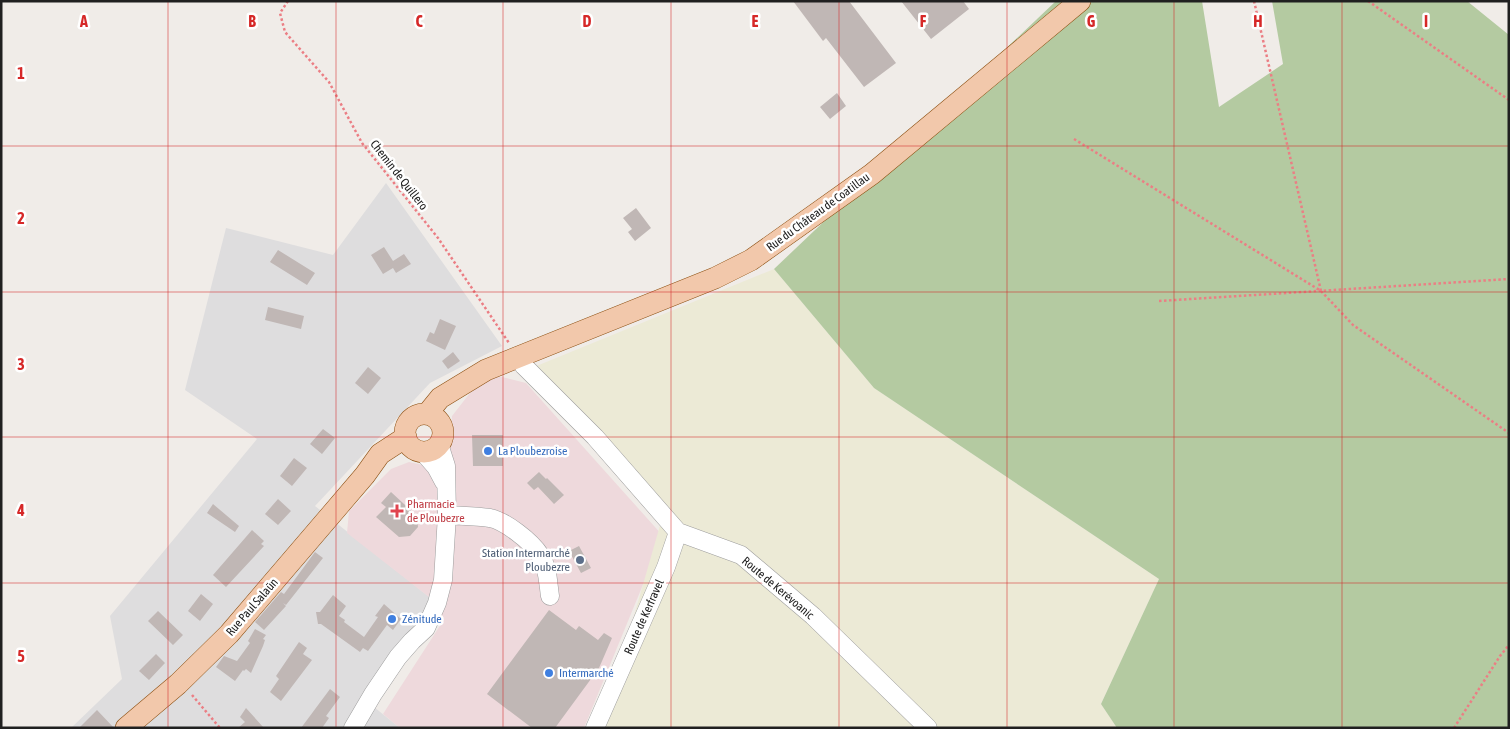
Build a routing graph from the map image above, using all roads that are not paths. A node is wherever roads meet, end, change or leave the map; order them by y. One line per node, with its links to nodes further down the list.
1 (1080, 1): 2 (main road, Rue du Château de Coatillau)
2 (518, 356): 3 (main road); 5 (street, Route de Kerévoanic)
3 (425, 436): 4 (street); 7 (main road, Rue Paul Salaün)
4 (446, 515): 6 (street); 8 (street)
5 (678, 532): 9 (street, Route de Kerfravel); 10 (street, Route de Kerévoanic)
6 (550, 596)
7 (126, 728)
8 (352, 728)
9 (595, 728)
10 (928, 728)

